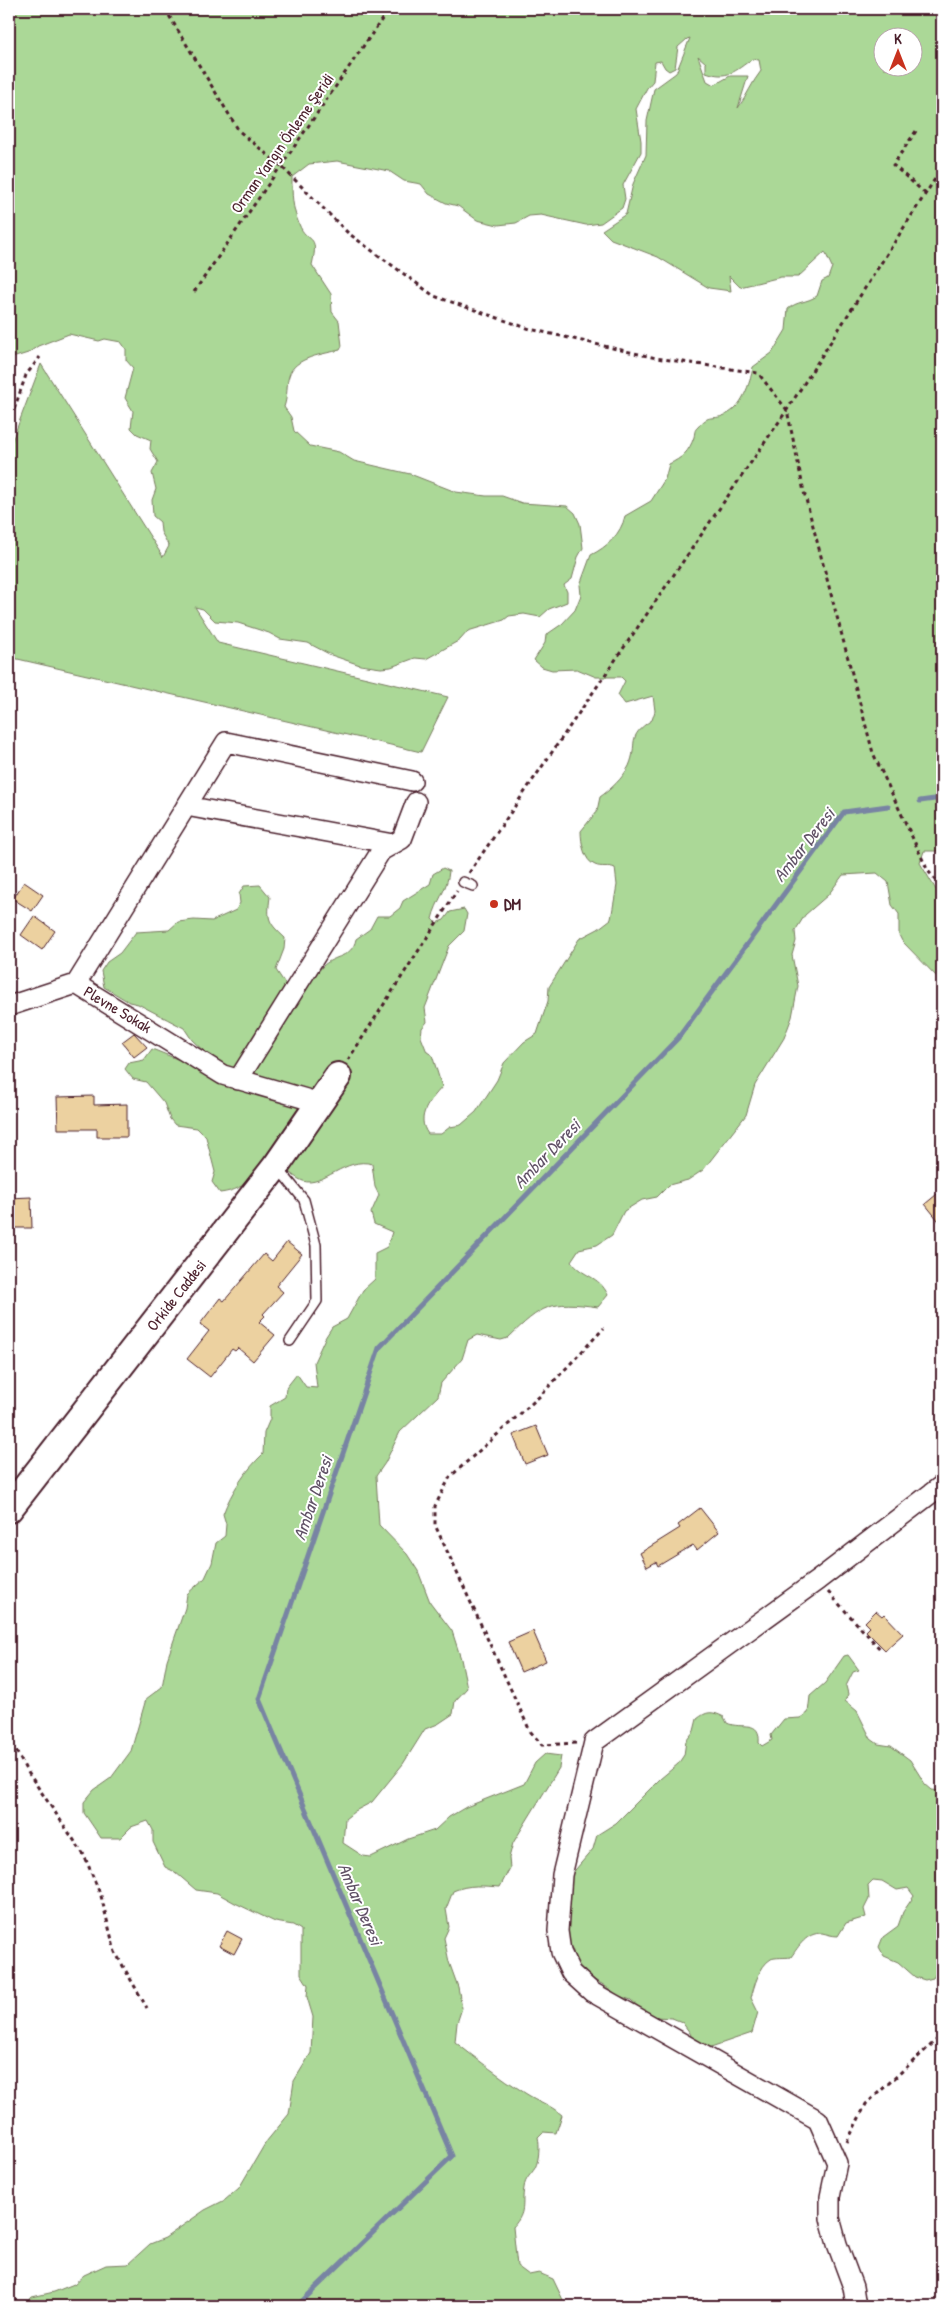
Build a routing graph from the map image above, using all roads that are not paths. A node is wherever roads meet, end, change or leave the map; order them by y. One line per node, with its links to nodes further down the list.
1 (412, 781): 3 (street)
2 (416, 802): 4 (street)
3 (186, 806): 4 (street); 7 (street)
4 (393, 844): 10 (street)
5 (463, 882): 6 (lane)
6 (473, 886)
7 (76, 984): 8 (street, Plevne Sokak); 10 (street, Plevne Sokak)
8 (9, 1006)
9 (338, 1076): 11 (street, Orkide Caddesi)
10 (238, 1080): 11 (street, Plevne Sokak)
11 (320, 1103): 12 (street, Orkide Caddesi)
12 (276, 1166): 13 (lane); 15 (street, Orkide Caddesi)
13 (290, 1341)
14 (942, 1485): 16 (street)
15 (9, 1509)
16 (856, 2306)

